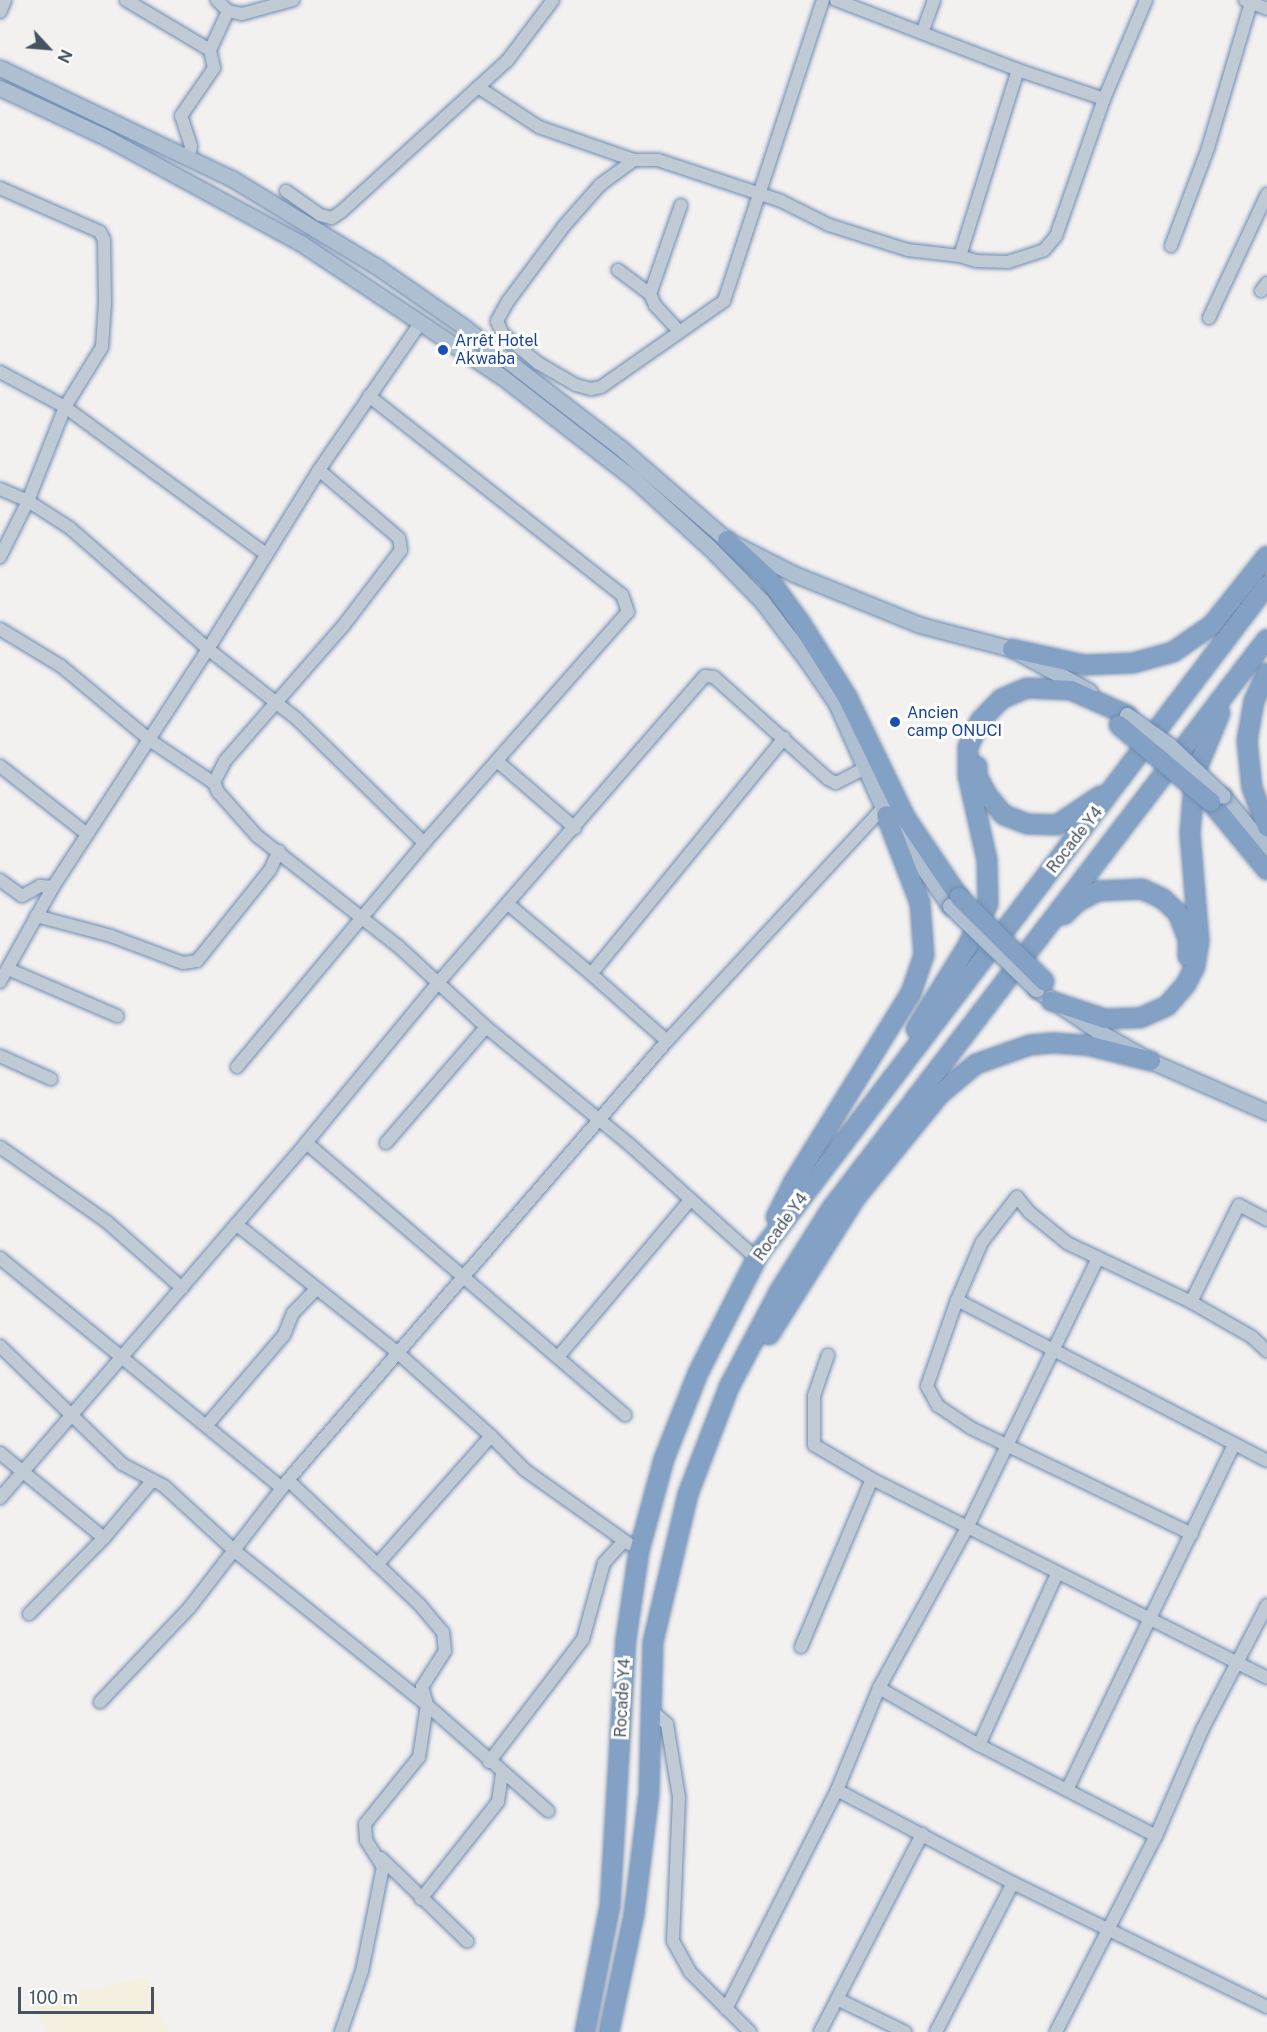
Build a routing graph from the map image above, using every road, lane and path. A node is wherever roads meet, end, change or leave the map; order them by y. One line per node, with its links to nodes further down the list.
1 (5, 0): 13 (street)
2 (126, 0): 15 (street)
3 (217, 0): 12 (street)
4 (293, 0): 12 (street)
5 (553, 0): 18 (street)
6 (823, 0): 25 (street)
7 (836, 0): 14 (street)
8 (934, 0): 14 (street)
9 (1146, 0): 20 (street)
10 (1248, 1): 11 (street); 28 (street)
11 (1267, 9)
12 (228, 11): 15 (street)
13 (0, 12)
14 (922, 33): 17 (street)
15 (210, 50): 21 (street)
16 (0, 68): 21 (main road)
17 (1018, 70): 20 (street); 29 (street)
18 (478, 87): 22 (street); 24 (street)
19 (0, 88): 33 (main road)
20 (1104, 99): 29 (street)
21 (189, 157): 41 (main road)
22 (634, 160): 25 (street); 34 (street)
23 (0, 188): 37 (street)
24 (286, 191)
25 (761, 194): 29 (street); 34 (street)
26 (1267, 194): 32 (street)
27 (681, 205): 31 (street)
28 (1171, 246)
29 (960, 256)
30 (618, 270): 31 (street)
31 (650, 294): 34 (street)
32 (1209, 318)
33 (421, 322): 36 (street); 59 (main road)
34 (679, 331)
35 (0, 372): 37 (street)
36 (369, 396): 38 (street); 57 (street)
37 (65, 407): 40 (street); 42 (street)
38 (319, 470): 42 (street); 52 (street)
39 (0, 489): 40 (street)
40 (28, 501): 44 (street); 48 (street)
41 (727, 540): 49 (main road); 72 (highway)
42 (267, 555): 48 (street)
43 (1267, 556): 49 (highway)
44 (0, 557)
45 (1267, 585): 54 (highway, Rocade Y4)
46 (0, 629): 56 (street)
47 (1267, 639): 50 (highway, Rocade Y4)
48 (208, 649): 52 (street); 56 (street)
49 (1012, 650): 53 (main road)
50 (1256, 654): 78 (highway, Rocade Y4); 82 (highway)
51 (1267, 673): 63 (highway)
52 (277, 702): 60 (street); 66 (street)
53 (1123, 720): 54 (highway); 61 (highway, bridge); 90 (highway)
54 (1165, 723): 90 (highway, Rocade Y4)
55 (784, 738): 59 (street); 64 (street); 77 (street)
56 (151, 741): 60 (street); 65 (street)
57 (497, 761): 64 (street); 66 (street)
58 (0, 766): 65 (street)
59 (868, 767): 62 (main road)
60 (214, 783): 68 (street)
61 (1217, 799): 67 (main road); 69 (highway)
62 (885, 812): 72 (main road); 85 (street); 99 (highway)
63 (1267, 827)
64 (575, 828): 73 (street)
65 (87, 834): 71 (street)
66 (424, 843): 75 (street)
67 (1267, 849)
68 (279, 851): 74 (street); 75 (street)
69 (1267, 870)
70 (0, 880): 71 (street)
71 (53, 887): 74 (street)
72 (954, 901): 81 (highway, bridge)
73 (508, 904): 77 (street); 80 (street)
74 (36, 916): 76 (street)
75 (363, 917): 80 (street); 88 (street)
76 (9, 969): 79 (street); 83 (street)
77 (591, 974): 85 (street)
78 (1006, 979): 81 (highway); 126 (highway, Rocade Y4)
79 (0, 982)
80 (437, 984): 84 (street); 93 (street)
81 (1040, 985): 82 (main road)
82 (1051, 1001): 87 (main road)
83 (117, 1016)
84 (486, 1027): 92 (street); 94 (street)
85 (667, 1041): 92 (street)
86 (0, 1056): 89 (street)
87 (1152, 1061): 91 (main road); 126 (highway)
88 (237, 1067)
89 (51, 1079)
90 (867, 1110): 99 (highway, Rocade Y4)
91 (1267, 1112)
92 (598, 1119): 96 (street); 102 (street)
93 (306, 1143): 98 (street); 102 (street)
94 (386, 1143)
95 (0, 1147): 103 (street)
96 (690, 1200): 99 (street); 112 (street)
97 (1267, 1220): 106 (street)
98 (236, 1224): 103 (street); 104 (street)
99 (758, 1256): 131 (highway, Rocade Y4)
100 (0, 1258): 113 (street)
101 (1098, 1258): 105 (street); 106 (street); 108 (street)
102 (462, 1275): 110 (street); 112 (street)
103 (182, 1288): 113 (street)
104 (315, 1290): 110 (street); 116 (street)
105 (957, 1300): 108 (street); 119 (street)
106 (1191, 1302): 109 (street)
107 (0, 1346): 114 (street)
108 (1052, 1350): 118 (street); 119 (street)
109 (1267, 1351)
110 (398, 1353): 117 (street); 125 (street)
111 (828, 1354): 123 (street)
112 (558, 1357): 115 (street)
113 (125, 1358): 114 (street); 116 (street)
114 (72, 1415): 122 (street); 124 (street)
115 (625, 1415)
116 (206, 1426): 125 (street)
117 (491, 1436): 131 (street); 133 (street)
118 (1234, 1445): 121 (street); 129 (street)
119 (1007, 1446): 128 (street); 129 (street)
120 (0, 1453): 122 (street)
121 (1267, 1461)
122 (22, 1472): 127 (street); 130 (street)
123 (872, 1479): 128 (street); 138 (street)
124 (152, 1481): 130 (street); 132 (street)
125 (285, 1484): 132 (street); 133 (street)
126 (688, 1494): 144 (highway, Rocade Y4)
127 (0, 1498)
128 (967, 1528): 134 (street); 141 (street)
129 (1192, 1534): 137 (street)
130 (104, 1538): 136 (street)
131 (632, 1546): 146 (street); 162 (highway, Rocade Y4)
132 (236, 1552): 142 (street); 143 (street)
133 (377, 1565): 143 (street)
134 (1057, 1574): 137 (street); 145 (street)
135 (1267, 1605): 139 (street)
136 (29, 1614)
137 (1149, 1619): 139 (street); 148 (street)
138 (801, 1647)
139 (1238, 1665): 140 (street); 152 (street)
140 (1267, 1678)
141 (879, 1688): 145 (street); 149 (street)
142 (100, 1702)
143 (427, 1705): 146 (street); 153 (street)
144 (651, 1710): 160 (street); 163 (highway, Rocade Y4)
145 (979, 1745): 148 (street)
146 (489, 1762): 147 (street)
147 (502, 1774): 150 (street); 155 (street)
148 (1068, 1788): 152 (street)
149 (837, 1790): 151 (street); 160 (street)
150 (548, 1811)
151 (922, 1834): 154 (street); 158 (street)
152 (1156, 1836): 156 (street)
153 (374, 1851): 155 (street); 161 (street)
154 (1014, 1883): 156 (street); 167 (street)
155 (421, 1899): 157 (street)
156 (1109, 1928): 159 (street); 168 (street)
157 (467, 1941)
158 (837, 1999): 165 (street); 166 (street)
159 (1267, 2007)
160 (726, 2009): 164 (street)
161 (341, 2032)
162 (585, 2032)
163 (609, 2032)
164 (750, 2032)
165 (820, 2032)
166 (905, 2032)
167 (936, 2032)
168 (1056, 2032)

